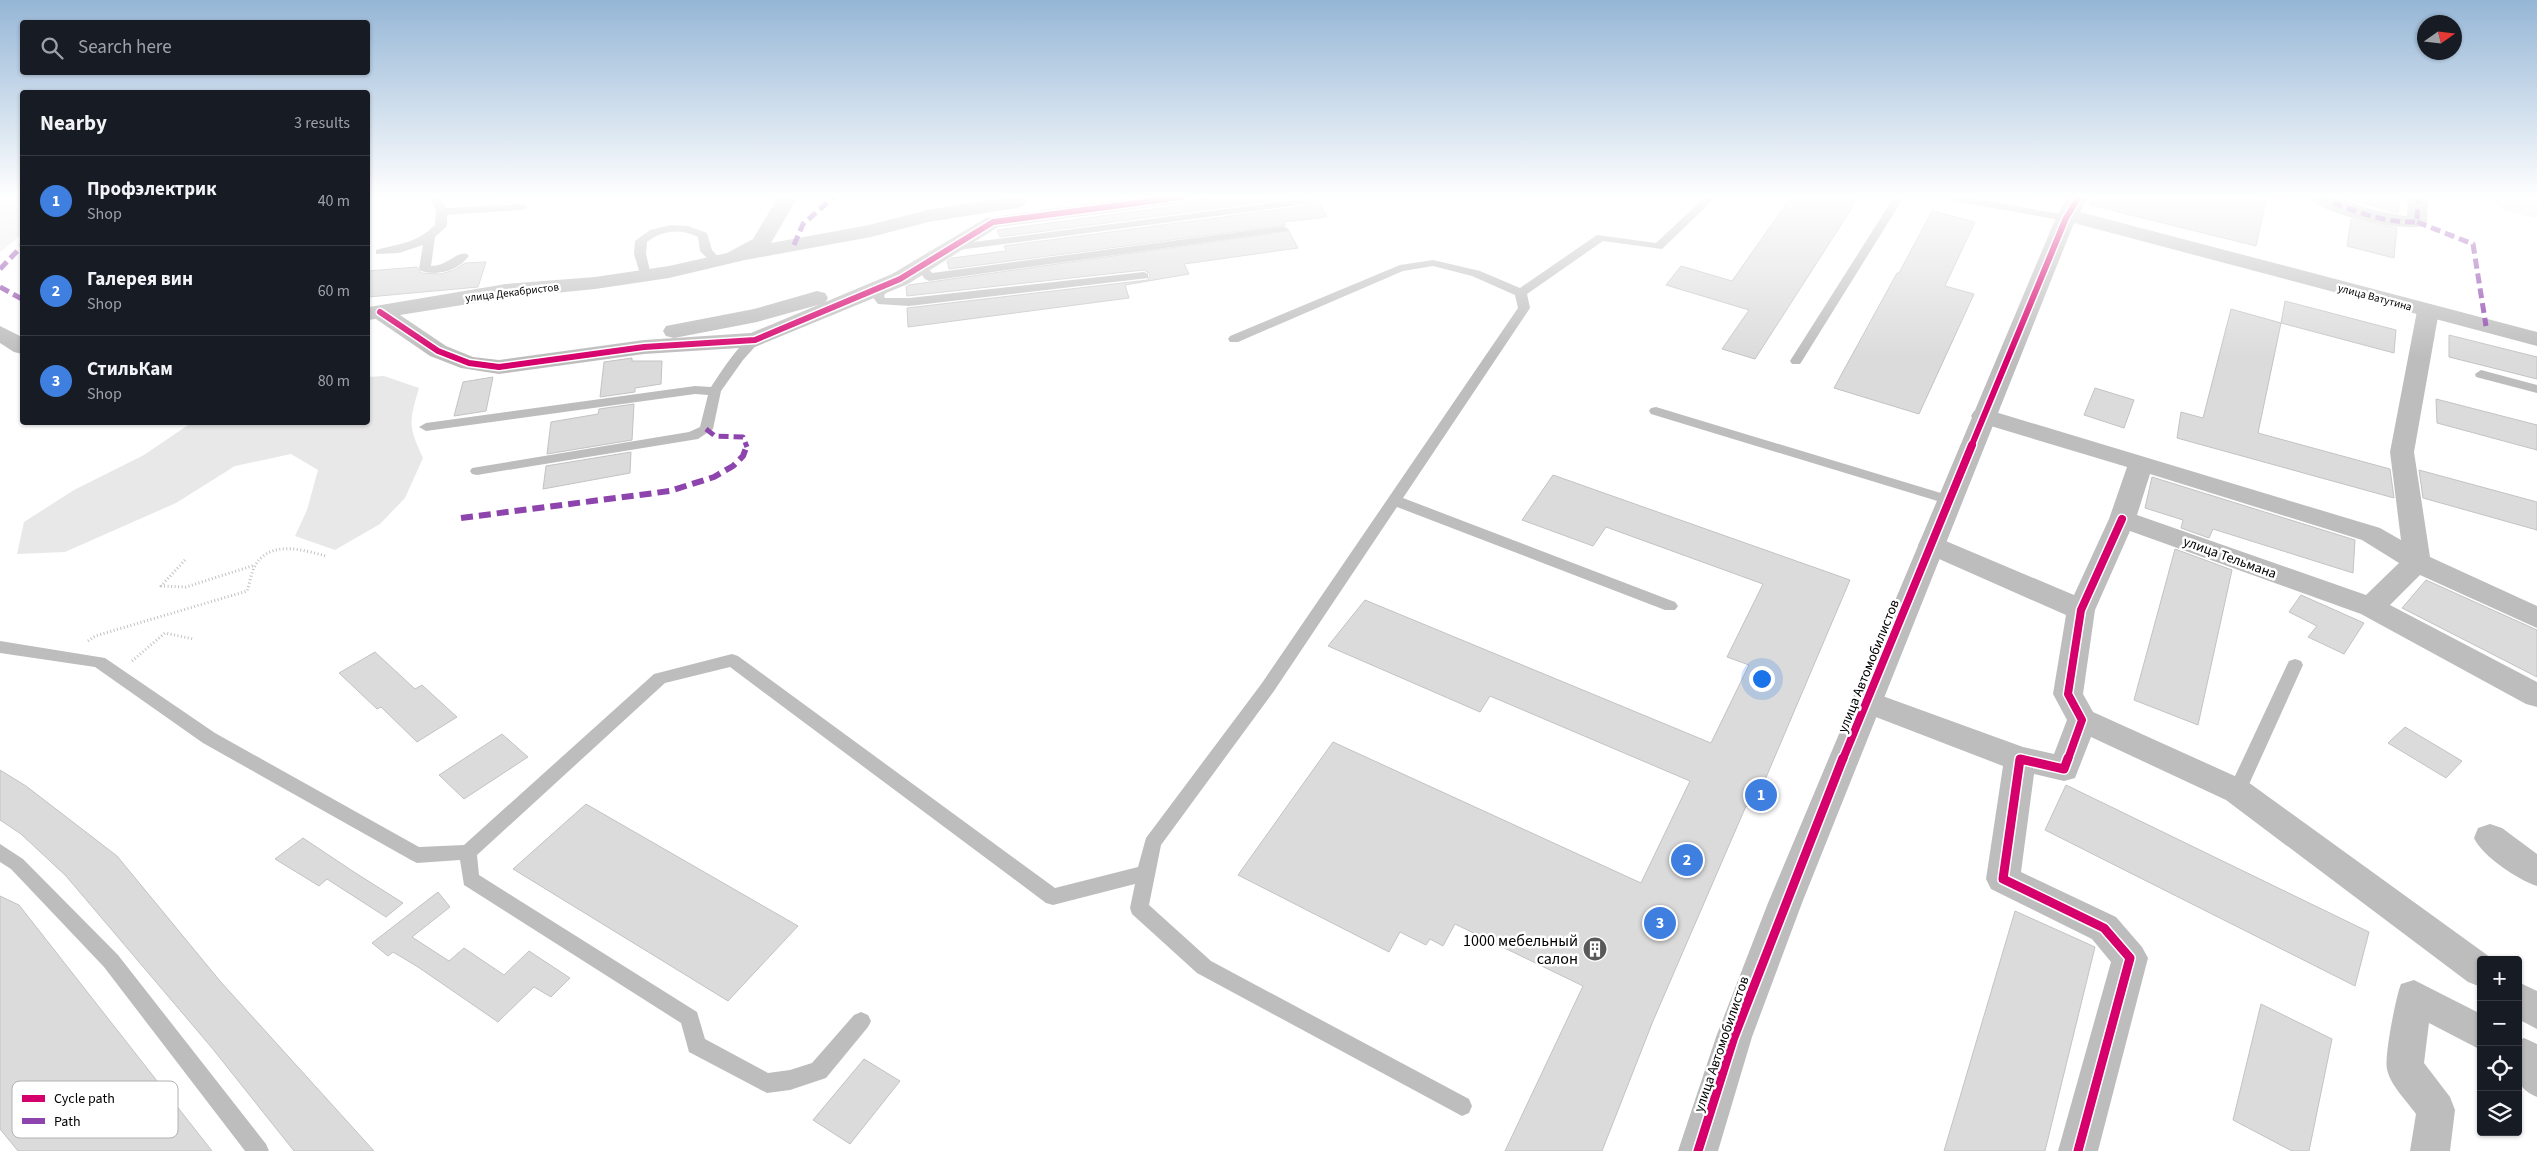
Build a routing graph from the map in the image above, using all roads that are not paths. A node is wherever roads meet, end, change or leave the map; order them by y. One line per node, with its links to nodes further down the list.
1 (388, 251): 13 (lane)
2 (428, 251): 15 (lane)
3 (640, 251): 18 (lane)
4 (706, 251): 16 (lane)
5 (749, 251): 14 (street, улица Декабристов)
6 (762, 251): 14 (street, улица Декабристов)
7 (946, 251): 17 (street)
8 (1127, 251): 17 (lane)
9 (1581, 251): 21 (lane)
10 (1865, 251): 32 (lane)
11 (2054, 251): 37 (street, улица Автомобилистов)
12 (2215, 251): 22 (street, улица Ватутина)
13 (380, 252)
14 (744, 254): 16 (street, улица Декабристов)
15 (463, 256)
16 (717, 262): 18 (street, улица Декабристов)
17 (920, 266): 20 (street)
18 (645, 275): 23 (street, улица Декабристов)
19 (1144, 276): 20 (lane)
20 (894, 284): 24 (street); 28 (street)
21 (1521, 293): 26 (lane); 41 (lane)
22 (2428, 311): 27 (street, улица Ватутина); 45 (street)
23 (374, 313): 28 (street)
24 (673, 331)
25 (0, 333): 29 (street)
26 (1234, 339)
27 (2537, 339)
28 (755, 340): 35 (lane)
29 (20, 346)
30 (20, 353): 31 (street)
31 (0, 355)
32 (1796, 361)
33 (2481, 374): 34 (lane)
34 (2537, 389)
35 (715, 391): 38 (lane); 40 (lane)
36 (1656, 411): 42 (lane)
37 (1983, 416): 39 (street); 42 (street, улица Автомобилистов)
38 (426, 427)
39 (2141, 463): 43 (street); 45 (street)
40 (477, 471)
41 (1394, 500): 46 (lane); 61 (lane)
42 (1949, 500): 44 (street, улица Автомобилистов)
43 (2122, 519): 47 (street, улица Тельмана); 48 (street)
44 (1931, 545): 48 (street); 53 (street, улица Автомобилистов)
45 (2418, 562): 47 (street); 49 (street)
46 (1670, 606)
47 (2371, 607): 52 (street, улица Тельмана)
48 (2081, 610): 54 (street)
49 (2537, 618)
50 (0, 647): 59 (lane)
51 (2295, 665): 56 (lane)
52 (2537, 696)
53 (1866, 701): 55 (street); 69 (street, улица Автомобилистов)
54 (2082, 720): 55 (street); 56 (street)
55 (2020, 759): 70 (street)
56 (2237, 791): 62 (street)
57 (2490, 838): 60 (street)
58 (0, 852): 68 (lane)
59 (468, 852): 61 (lane); 65 (lane)
60 (2537, 872)
61 (1146, 873): 67 (lane)
62 (2477, 968)
63 (2522, 1001): 64 (street)
64 (2537, 1012)
65 (861, 1021)
66 (2477, 1031): 71 (street)
67 (1462, 1106)
68 (258, 1151)
69 (1698, 1151)
70 (2078, 1151)
71 (2430, 1151)

